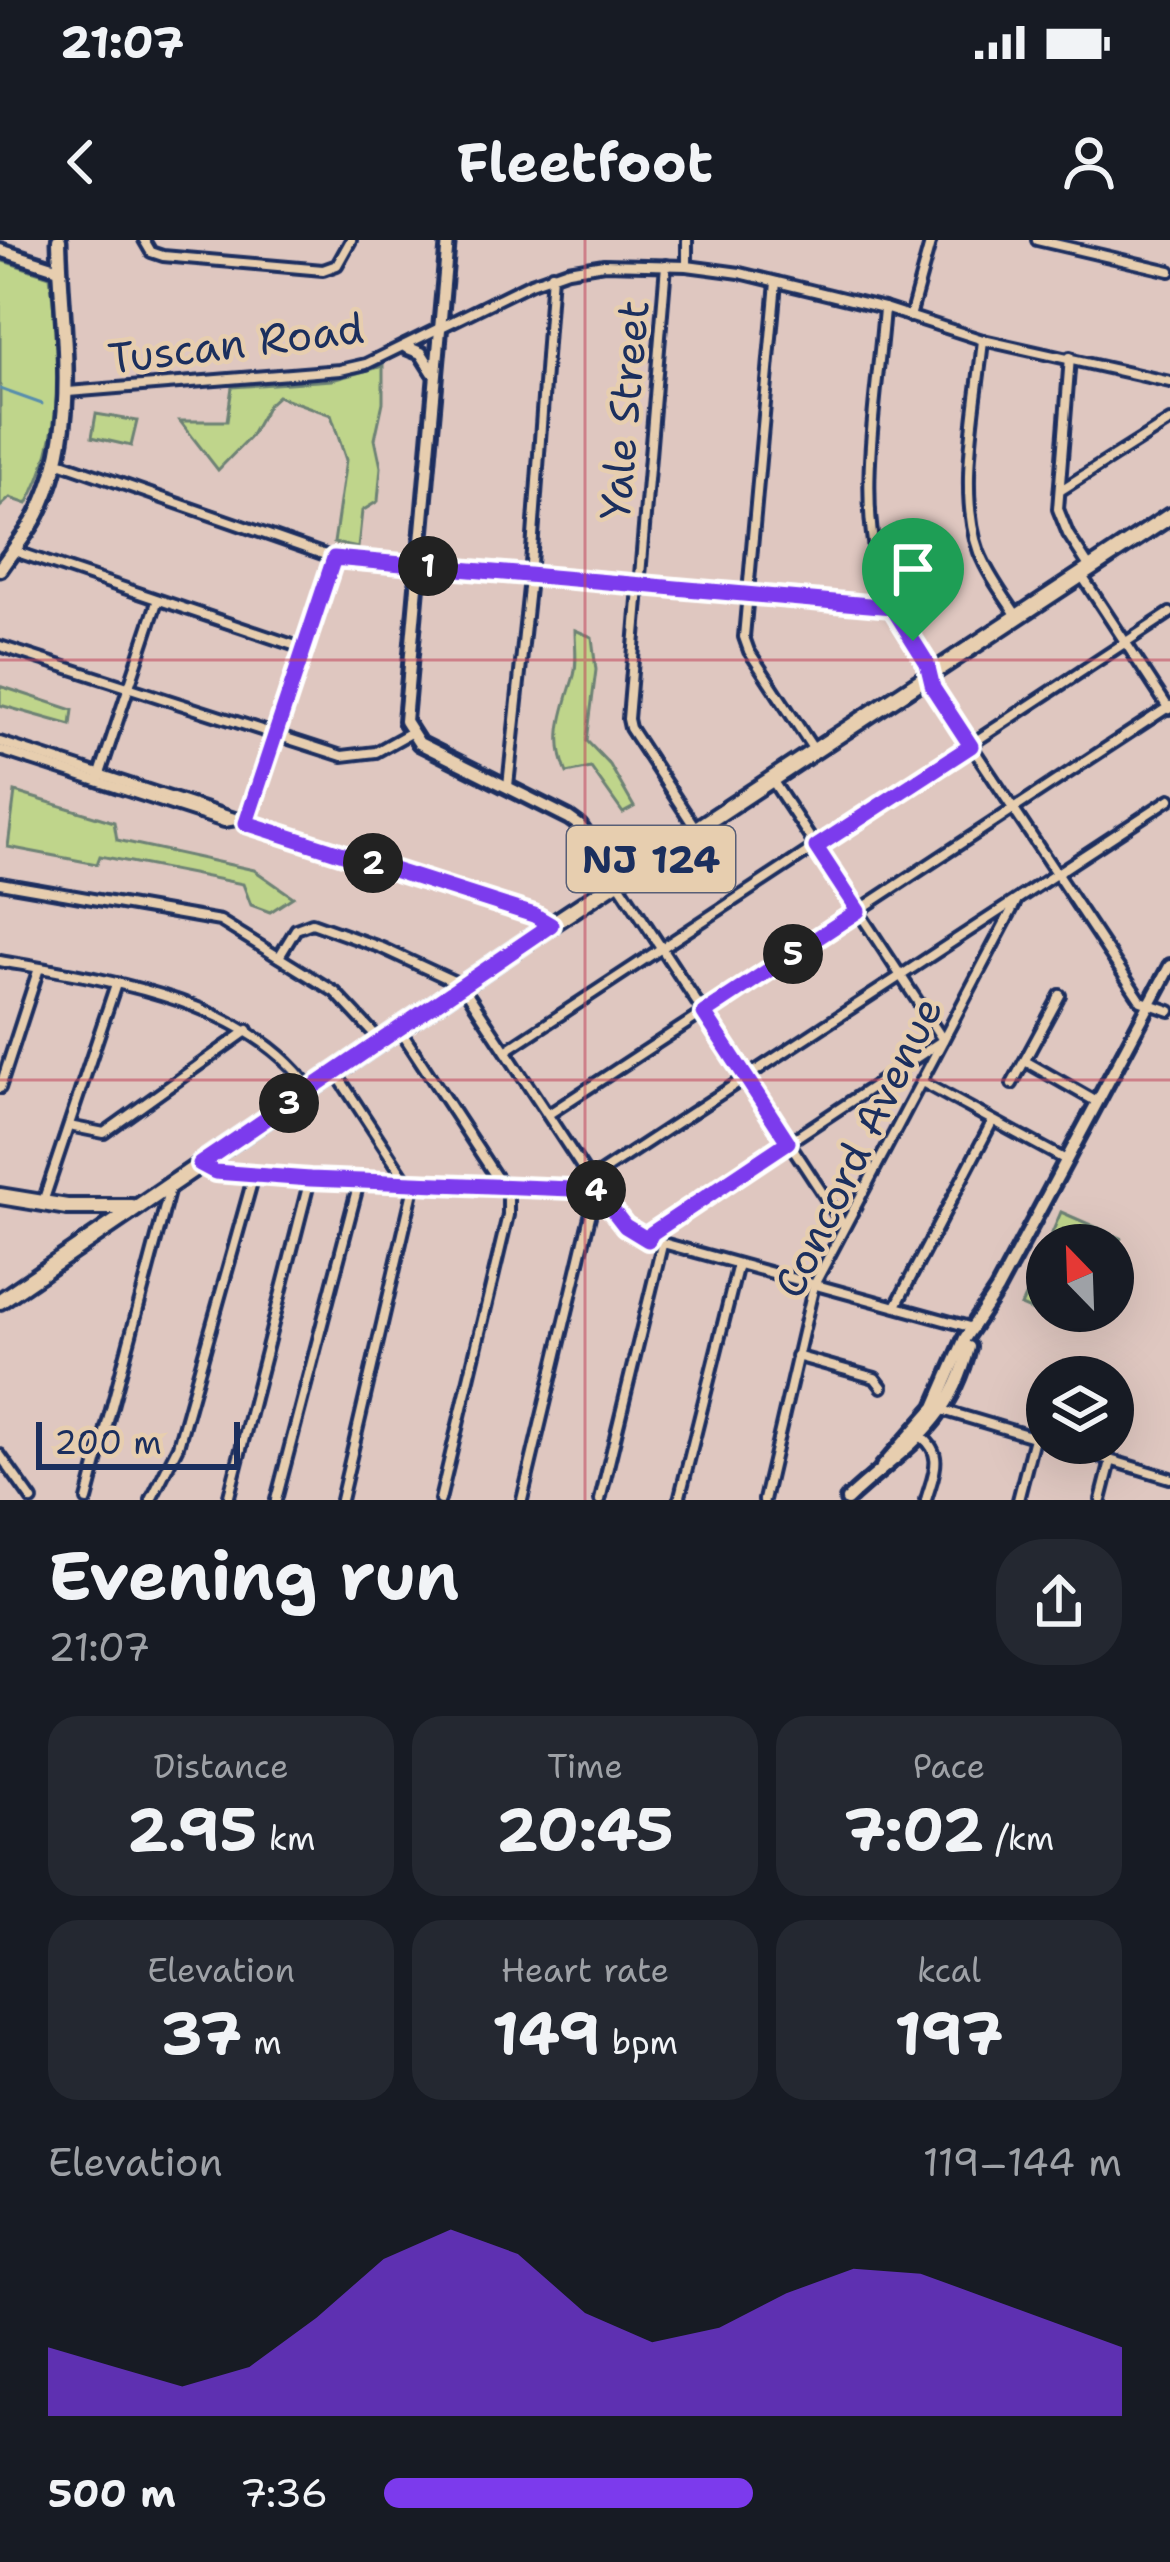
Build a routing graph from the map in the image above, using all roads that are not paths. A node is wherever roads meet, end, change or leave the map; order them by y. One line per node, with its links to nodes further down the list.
1 (58, 240): 11 (main road)
2 (144, 240): 3 (street)
3 (351, 240)
4 (448, 240): 17 (street)
5 (687, 240): 10 (street)
6 (931, 240): 16 (street)
7 (1037, 240): 12 (street)
8 (0, 250): 11 (street)
9 (666, 265): 10 (street, Tuscan Road); 13 (street, Tuscan Road); 34 (street, Yale Street)
10 (687, 266): 14 (street, Tuscan Road)
11 (59, 268): 23 (main road)
12 (1170, 271)
13 (552, 274): 17 (street, Tuscan Road); 33 (street)
14 (776, 282): 15 (street, Tuscan Road); 35 (street)
15 (884, 308): 16 (street, Tuscan Road); 37 (street)
16 (910, 317): 18 (street, Tuscan Road)
17 (438, 332): 19 (street, Tuscan Road); 21 (street)
18 (983, 340): 20 (street, Tuscan Road); 39 (street)
19 (406, 347): 21 (street); 23 (street, Tuscan Road)
20 (1070, 357): 22 (street, Tuscan Road); 26 (street)
21 (434, 375): 30 (street)
22 (1170, 382)
23 (68, 392): 25 (main road)
24 (1170, 421): 26 (street)
25 (59, 462): 28 (main road); 29 (street)
26 (1060, 491): 32 (street)
27 (1170, 516): 32 (main road, NJ 124)
28 (12, 550): 31 (main road); 36 (street)
29 (334, 558): 30 (street); 42 (street)
30 (418, 566): 33 (street); 47 (street)
31 (0, 569)
32 (1086, 572): 39 (main road, NJ 124); 40 (street)
33 (530, 575): 34 (street); 53 (street)
34 (639, 584): 35 (street); 57 (street, Yale Street)
35 (748, 592): 37 (street); 50 (street)
36 (157, 602): 42 (street); 44 (street)
37 (892, 607): 43 (street)
38 (1170, 613): 40 (street)
39 (1017, 616): 43 (main road, NJ 124)
40 (1125, 643): 45 (street); 49 (street)
41 (0, 646): 44 (street)
42 (305, 649): 46 (street)
43 (930, 675): 49 (street); 50 (main road, NJ 124)
44 (128, 687): 46 (street); 51 (street)
45 (1169, 708): 55 (street)
46 (275, 733): 47 (street); 56 (street)
47 (410, 733): 53 (street)
48 (0, 746): 51 (street)
49 (971, 746): 55 (street); 58 (street)
50 (814, 750): 52 (main road, NJ 124)
51 (99, 778): 56 (street)
52 (772, 779): 57 (main road, NJ 124); 58 (street)
53 (508, 786): 60 (street)
54 (1170, 799): 59 (street)
55 (1013, 809): 59 (street); 63 (street)
56 (242, 821): 64 (street)
57 (696, 829): 60 (main road, NJ 124)
58 (816, 847): 63 (street); 65 (street)
59 (1055, 874): 62 (street); 74 (street)
60 (618, 882): 64 (main road, NJ 124); 65 (street)
61 (0, 883): 66 (street)
62 (1016, 900): 70 (street); 79 (street, Concord Avenue)
63 (858, 911): 70 (street); 76 (street)
64 (551, 925): 72 (main road, NJ 124)
65 (662, 948): 76 (street); 82 (street)
66 (279, 957): 72 (street); 80 (street)
67 (0, 961): 69 (street)
68 (1170, 966): 74 (street)
69 (39, 968): 71 (street); 83 (street)
70 (901, 976): 79 (street); 86 (street)
71 (116, 984): 78 (street); 94 (street)
72 (462, 985): 77 (main road, NJ 124); 82 (street)
73 (1060, 995): 84 (street)
74 (1148, 1005): 75 (street); 91 (street)
75 (1170, 1011)
76 (704, 1013): 86 (street); 92 (street)
77 (399, 1028): 80 (main road, NJ 124); 104 (street)
78 (248, 1030): 90 (street); 94 (street)
79 (943, 1040): 87 (street, Concord Avenue); 95 (street)
80 (380, 1041): 85 (main road, NJ 124)
81 (0, 1048): 83 (street)
82 (507, 1050): 92 (street)
83 (12, 1052): 89 (street)
84 (1024, 1061): 88 (street); 91 (street)
85 (334, 1072): 90 (main road, NJ 124); 103 (street)
86 (747, 1078): 95 (street); 100 (street)
87 (922, 1082): 93 (street); 109 (street, Concord Avenue)
88 (1012, 1084)
89 (0, 1088)
90 (310, 1089): 97 (main road, NJ 124)
91 (1097, 1102): 96 (street)
92 (549, 1114): 100 (street)
93 (992, 1122): 96 (street); 115 (street)
94 (69, 1126): 107 (street)
95 (788, 1142): 109 (street); 110 (street)
96 (1066, 1160): 116 (street)
97 (200, 1164): 98 (street); 102 (main road, NJ 124)
98 (254, 1175): 99 (street); 130 (street)
99 (310, 1179): 101 (street); 131 (street)
100 (591, 1179): 105 (street)
101 (359, 1182): 103 (street); 132 (street)
102 (170, 1184): 108 (main road, NJ 124); 129 (street)
103 (410, 1184): 104 (street); 133 (street)
104 (507, 1188): 105 (street); 134 (street)
105 (597, 1190): 110 (street); 135 (street)
106 (0, 1196): 107 (main road)
107 (43, 1204): 108 (main road)
108 (136, 1207): 114 (main road, NJ 124)
109 (844, 1226): 113 (street, Concord Avenue)
110 (648, 1240): 111 (street)
111 (662, 1245): 112 (street); 136 (street)
112 (738, 1264): 113 (street); 137 (street)
113 (814, 1285): 115 (street); 117 (street, Concord Avenue)
114 (1, 1300)
115 (896, 1306): 116 (street)
116 (972, 1331): 119 (street)
117 (796, 1356): 118 (street); 138 (street, Concord Avenue)
118 (882, 1388)
119 (939, 1409): 120 (street); 121 (street); 126 (street)
120 (1026, 1436)
121 (922, 1437): 126 (street); 140 (street)
122 (0, 1456): 128 (street)
123 (1027, 1464): 141 (street)
124 (1111, 1464): 142 (street)
125 (1125, 1464): 127 (street)
126 (882, 1467): 139 (street)
127 (1170, 1478)
128 (32, 1500)
129 (87, 1500)
130 (151, 1500)
131 (228, 1500)
132 (276, 1500)
133 (341, 1500)
134 (440, 1500)
135 (522, 1500)
136 (599, 1500)
137 (679, 1500)
138 (764, 1500)
139 (847, 1500)
140 (926, 1500)
141 (1018, 1500)
142 (1101, 1500)

